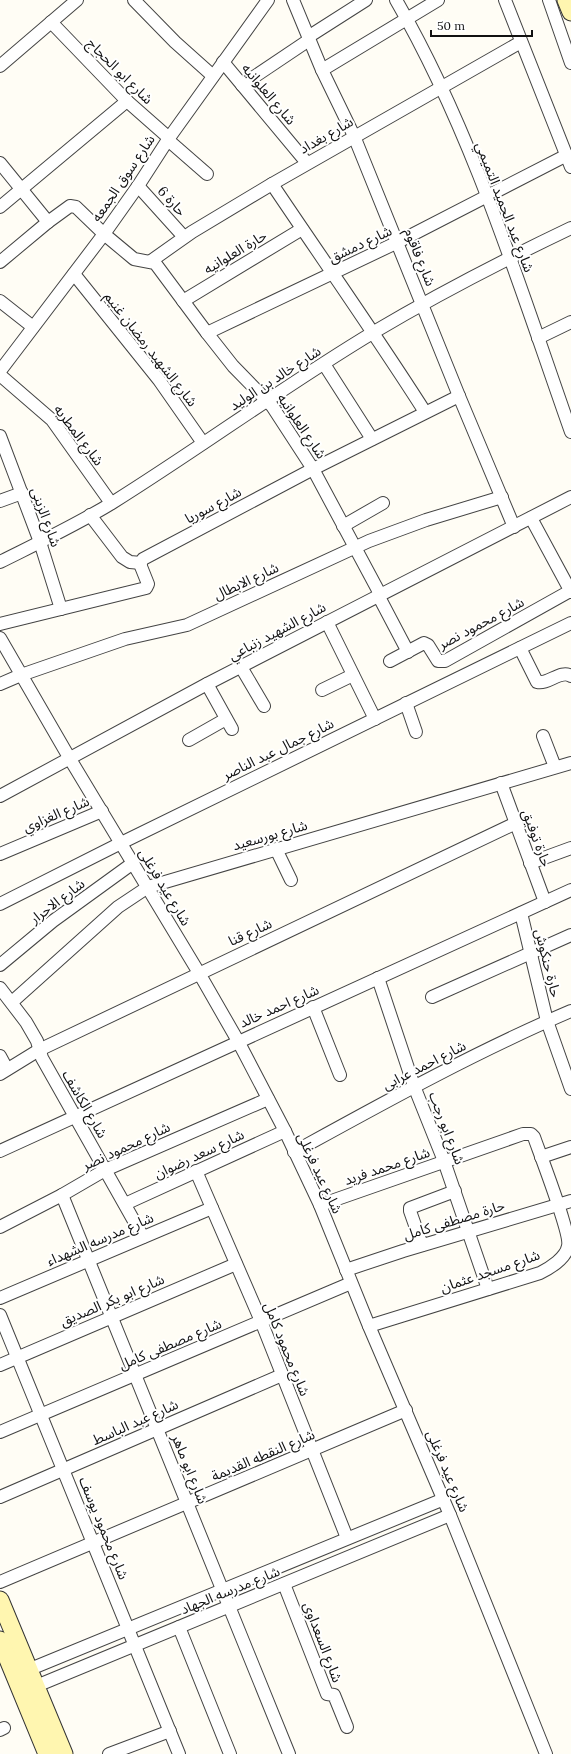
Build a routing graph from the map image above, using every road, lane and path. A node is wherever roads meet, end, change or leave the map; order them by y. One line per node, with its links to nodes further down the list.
1 (77, 0): 13 (street)
2 (134, 0): 20 (street)
3 (268, 0): 16 (street, شارع سوق الجمعه)
4 (293, 0): 14 (street, شارع فاقوم)
5 (366, 0): 14 (street)
6 (396, 0): 12 (street, شارع عبد الحميد التميمي)
7 (438, 0): 12 (street)
8 (505, 0): 15 (street)
9 (549, 0): 17 (street)
10 (566, 0): 11 (street)
11 (571, 12)
12 (407, 20): 19 (street); 22 (street, شارع عبد الحميد التميمي)
13 (51, 22): 18 (street); 23 (street, شارع ابو الحجاج)
14 (309, 38): 19 (street, شارع فاقوم); 21 (street)
15 (521, 42): 22 (street, شارع بغداد); 26 (street)
16 (223, 62): 20 (street, شارع سوق الجمعه); 21 (street, شارع العلوانيه)
17 (571, 63)
18 (0, 66)
19 (322, 70): 24 (street, شارع فاقوم)
20 (213, 76): 25 (street, شارع سوق الجمعه)
21 (242, 85): 28 (street, شارع العلوانيه)
22 (440, 88): 24 (street, شارع بغداد); 34 (street, شارع عبد الحميد التميمي)
23 (127, 101): 25 (street, شارع ابو الحجاج); 33 (street)
24 (354, 136): 28 (street, شارع بغداد); 41 (street, شارع فاقوم)
25 (168, 139): 30 (street, شارع ابو الحجاج); 32 (street, شارع سوق الجمعه)
26 (567, 155): 29 (street); 34 (street, شارع دمشق)
27 (0, 163): 33 (street)
28 (307, 163): 31 (street, شارع بغداد)
29 (571, 167)
30 (207, 174)
31 (272, 184): 38 (street); 40 (street, شارع بغداد)
32 (138, 186): 39 (street, شارع سوق الجمعه); 40 (street, حارة 6)
33 (22, 190): 35 (street); 36 (street)
34 (486, 196): 41 (street, شارع دمشق); 42 (street, شارع عبد الحميد التميمي)
35 (0, 207)
36 (48, 222): 39 (street); 44 (street)
37 (571, 228): 42 (street, شارع خالد بن الوليد)
38 (302, 229): 45 (street); 48 (street, حارة العلوانيه)
39 (104, 234): 43 (street); 46 (street, شارع سوق الجمعه)
40 (184, 237): 43 (street, شارع بغداد)
41 (398, 242): 45 (street, شارع دمشق); 49 (street, شارع فاقوم)
42 (509, 258): 49 (street, شارع خالد بن الوليد); 54 (street, شارع عبد الحميد التميمي)
43 (152, 261): 48 (street, شارع العلوانيه)
44 (0, 262)
45 (332, 273): 52 (street); 53 (street, شارع دمشق)
46 (74, 274): 51 (street, شارع سوق الجمعه); 64 (street, شارع الشهيد رمضان غنيم)
47 (0, 301): 51 (street)
48 (183, 301): 53 (street, شارع العلوانيه)
49 (423, 304): 52 (street, شارع خالد بن الوليد); 58 (street, شارع فاقوم)
50 (571, 322): 54 (street)
51 (33, 327): 56 (street, شارع سوق الجمعه)
52 (374, 332): 55 (street, شارع خالد بن الوليد); 60 (street)
53 (207, 333): 59 (street, شارع العلوانيه)
54 (538, 338): 61 (street, شارع عبد الحميد التميمي)
55 (324, 364): 59 (street, شارع خالد بن الوليد); 63 (street)
56 (0, 371)
57 (0, 375): 70 (street, شارع المطريه)
58 (459, 396): 60 (street, شارع سوريا); 67 (street, شارع فاقوم)
59 (266, 400): 64 (street, شارع خالد بن الوليد); 65 (street, شارع العلوانيه)
60 (425, 412): 63 (street, شارع سوريا)
61 (571, 430)
62 (0, 436): 66 (street, شارع الزينى)
63 (372, 439): 65 (street, شارع سوريا)
64 (203, 443): 70 (street, شارع خالد بن الوليد)
65 (313, 469): 74 (street, شارع العلوانيه); 79 (street, شارع سوريا)
66 (22, 493): 69 (street); 76 (street, شارع الزينى)
67 (502, 497): 75 (street, شارع فاقوم); 77 (street, شارع الابطال)
68 (571, 497): 73 (street, شارع الشهيد زنباعي)
69 (0, 501)
70 (111, 503): 72 (street, شارع خالد بن الوليد)
71 (383, 503): 74 (street)
72 (90, 514): 76 (street, شارع خالد بن الوليد); 79 (street)
73 (531, 518): 75 (street, شارع الشهيد زنباعي); 80 (street)
74 (342, 526): 77 (street, شارع العلوانيه)
75 (514, 527): 81 (street, شارع الشهيد زنباعي)
76 (40, 542): 78 (street, شارع خالد بن الوليد); 82 (street, شارع الزينى)
77 (354, 547): 81 (street, شارع العلوانيه); 91 (street, شارع الابطال)
78 (0, 562)
79 (141, 563): 82 (street)
80 (571, 591): 88 (street, شارع محمود نصر)
81 (379, 595): 83 (street, شارع الشهيد زنباعي); 88 (street, شارع العلوانيه)
82 (60, 609): 85 (street)
83 (327, 622): 90 (street, شارع الشهيد زنباعي); 92 (street)
84 (571, 623): 87 (street, شارع جمال عبد الناصر)
85 (0, 624)
86 (0, 638): 91 (street, شارع عيد فرغلى)
87 (520, 648): 93 (street); 97 (street, شارع جمال عبد الناصر)
88 (408, 652): 89 (street, شارع محمود نصر)
89 (390, 661)
90 (241, 666): 95 (street, شارع الشهيد زنباعي); 98 (street)
91 (21, 674): 94 (street, شارع الابطال); 103 (street, شارع عيد فرغلى)
92 (353, 674): 96 (street); 99 (street)
93 (571, 676)
94 (0, 684)
95 (207, 684): 102 (street); 103 (street, شارع الشهيد زنباعي)
96 (322, 690)
97 (406, 703): 99 (street, شارع جمال عبد الناصر); 100 (street)
98 (264, 706)
99 (375, 718): 110 (street, شارع جمال عبد الناصر)
100 (416, 732)
101 (543, 736): 105 (street)
102 (189, 740)
103 (70, 759): 107 (street, شارع الشهيد زنباعي); 108 (street, شارع عيد فرغلى)
104 (571, 763): 105 (street, شارع بورسعيد)
105 (555, 767): 106 (street, شارع بورسعيد)
106 (501, 783): 109 (street, حارة توفيق); 112 (street, شارع بورسعيد)
107 (0, 796)
108 (102, 811): 110 (street, شارع عيد فرغلى); 113 (street, شارع الغزاوي)
109 (516, 823): 115 (street, حارة توفيق); 125 (street, شارع قنا)
110 (121, 843): 114 (street, شارع عيد فرغلى); 120 (street, شارع جمال عبد الناصر)
111 (571, 848): 115 (street)
112 (276, 849): 116 (street); 117 (street, شارع بورسعيد)
113 (0, 854)
114 (133, 863): 117 (street, شارع عيد فرغلى); 124 (street, شارع الاحرار)
115 (530, 863): 119 (street, حارة توفيق)
116 (291, 880)
117 (148, 887): 125 (street, شارع عيد فرغلى); 129 (street, شارع بورسعيد)
118 (571, 890): 119 (street, شارع احمد خالد)
119 (544, 902): 121 (street, شارع احمد خالد)
120 (0, 904)
121 (520, 913): 123 (street, حارة حنكوش); 126 (street, شارع احمد خالد)
122 (571, 935): 123 (street)
123 (530, 953): 128 (street); 132 (street, حارة حنكوش)
124 (0, 965)
125 (199, 973): 133 (street, شارع عيد فرغلى); 134 (street, شارع قنا)
126 (378, 978): 130 (street, شارع احمد خالد); 138 (street, شارع ابو رجب)
127 (0, 988): 129 (street, شارع الكاشف)
128 (432, 997)
129 (12, 1002): 134 (street, شارع الكاشف)
130 (314, 1007): 133 (street, شارع احمد خالد); 137 (street)
131 (571, 1011): 132 (street, شارع احمد عرابى)
132 (548, 1021): 138 (street, شارع احمد عرابى); 139 (street, حارة حنكوش)
133 (238, 1041): 140 (street, شارع عيد فرغلى); 141 (street, شارع احمد خالد)
134 (39, 1050): 136 (street, شارع قنا); 141 (street, شارع الكاشف)
135 (0, 1056): 136 (street)
136 (4, 1072)
137 (340, 1075)
138 (414, 1086): 145 (street, شارع احمد عرابى); 147 (street, شارع ابو رجب)
139 (571, 1089)
140 (268, 1099): 142 (street, شارع عيد فرغلى); 148 (street, شارع محمود نصر)
141 (75, 1116): 144 (street, شارع احمد خالد); 148 (street, شارع الكاشف)
142 (285, 1131): 145 (street, شارع عيد فرغلى); 149 (street, شارع سعد رضوان)
143 (571, 1147): 146 (street)
144 (0, 1151)
145 (294, 1152): 154 (street, شارع عيد فرغلى)
146 (541, 1157): 147 (street, شارع محمد فريد); 155 (street, شارع مسجد عثمان)
147 (444, 1161): 150 (street, شارع ابو رجب); 154 (street, شارع محمد فريد)
148 (105, 1170): 151 (street, شارع محمود نصر); 153 (street, شارع الكاشف)
149 (196, 1172): 153 (street, شارع سعد رضوان); 156 (street, شارع محمود كامل)
150 (454, 1192): 158 (street, شارع ابو رجب); 160 (street)
151 (62, 1195): 157 (street, شارع محمود نصر); 161 (street, شارع ابو ماهر)
152 (571, 1201): 155 (street, حارة مصطفى كامل)
153 (125, 1204): 159 (street, شارع الكاشف)
154 (320, 1205): 163 (street, شارع عيد فرغلى)
155 (558, 1205): 158 (street, حارة مصطفى كامل); 165 (street, شارع مسجد عثمان)
156 (212, 1208): 159 (street, شارع مدرسه الشهداء); 162 (street, شارع محمود كامل)
157 (0, 1227)
158 (469, 1231): 160 (street, حارة مصطفى كامل); 165 (street, شارع ابو رجب)
159 (143, 1237): 161 (street, شارع مدرسه الشهداء)
160 (422, 1245): 163 (street, حارة مصطفى كامل)
161 (89, 1260): 166 (street, شارع مدرسه الشهداء); 168 (street, شارع ابو ماهر)
162 (236, 1264): 168 (street, شارع ابو بكر الصديق); 169 (street, شارع محمود كامل)
163 (346, 1270): 164 (street, شارع عيد فرغلى)
164 (352, 1283): 169 (street, شارع مصطفى كامل); 170 (street, شارع عيد فرغلى)
165 (488, 1289): 170 (street, شارع مسجد عثمان)
166 (0, 1298)
167 (0, 1314): 171 (street, شارع محمود يوسف)
168 (112, 1317): 171 (street, شارع ابو بكر الصديق); 174 (street, شارع ابو ماهر)
169 (261, 1321): 173 (street, شارع محمود كامل); 174 (street, شارع مصطفى كامل)
170 (369, 1326): 175 (street, شارع عيد فرغلى)
171 (18, 1357): 172 (street, شارع ابو بكر الصديق); 176 (street, شارع محمود يوسف)
172 (0, 1365)
173 (282, 1374): 177 (street, شارع عبد الباسط); 179 (street, شارع محمود كامل)
174 (135, 1375): 176 (street, شارع مصطفى كامل); 177 (street, شارع ابو ماهر)
175 (406, 1410): 179 (street, شارع النقطه القديمة); 182 (street, شارع عيد فرغلى)
176 (41, 1415): 178 (street, شارع مصطفى كامل); 180 (street, شارع محمود يوسف)
177 (157, 1429): 180 (street, شارع عبد الباسط); 183 (street, شارع ابو ماهر)
178 (0, 1432)
179 (312, 1450): 183 (street, شارع النقطه القديمة); 185 (street, شارع محمود كامل)
180 (64, 1469): 181 (street, شارع عبد الباسط); 186 (street, شارع محمود يوسف)
181 (0, 1497)
182 (444, 1499): 184 (street, شارع عيد فرغلى); 185 (street, شارع مدرسه الجهاد)
183 (187, 1503): 186 (street, شارع النقطه القديمة); 189 (street, شارع ابو ماهر)
184 (450, 1515): 188 (street, شارع مدرسه الجهاد); 206 (street, شارع عيد فرغلى)
185 (348, 1538): 189 (street, شارع مدرسه الجهاد)
186 (94, 1542): 187 (street, شارع النقطه القديمة); 193 (street, شارع محمود يوسف)
187 (0, 1582)
188 (284, 1584): 191 (street, شارع مدرسه الجهاد); 198 (street, شارع السعداوى)
189 (223, 1590): 191 (street, شارع ابو ماهر); 193 (street, شارع مدرسه الجهاد)
190 (0, 1600): 196 (street)
191 (229, 1606): 192 (street, شارع مدرسه الجهاد); 200 (street, شارع ابو ماهر)
192 (179, 1627): 195 (street, شارع مدرسه الجهاد); 205 (street)
193 (129, 1628): 195 (street, شارع محمود يوسف); 196 (street, شارع مدرسه الجهاد)
194 (0, 1640): 196 (street)
195 (136, 1645): 197 (street, شارع مدرسه الجهاد); 199 (street, شارع محمود يوسف)
196 (21, 1673): 197 (street)
197 (28, 1689): 201 (street); 202 (street)
198 (347, 1727)
199 (170, 1731): 203 (street); 204 (street, شارع محمود يوسف)
200 (285, 1753)
201 (47, 1754)
202 (64, 1754)
203 (109, 1754)
204 (180, 1754)
205 (230, 1754)
206 (546, 1754)

